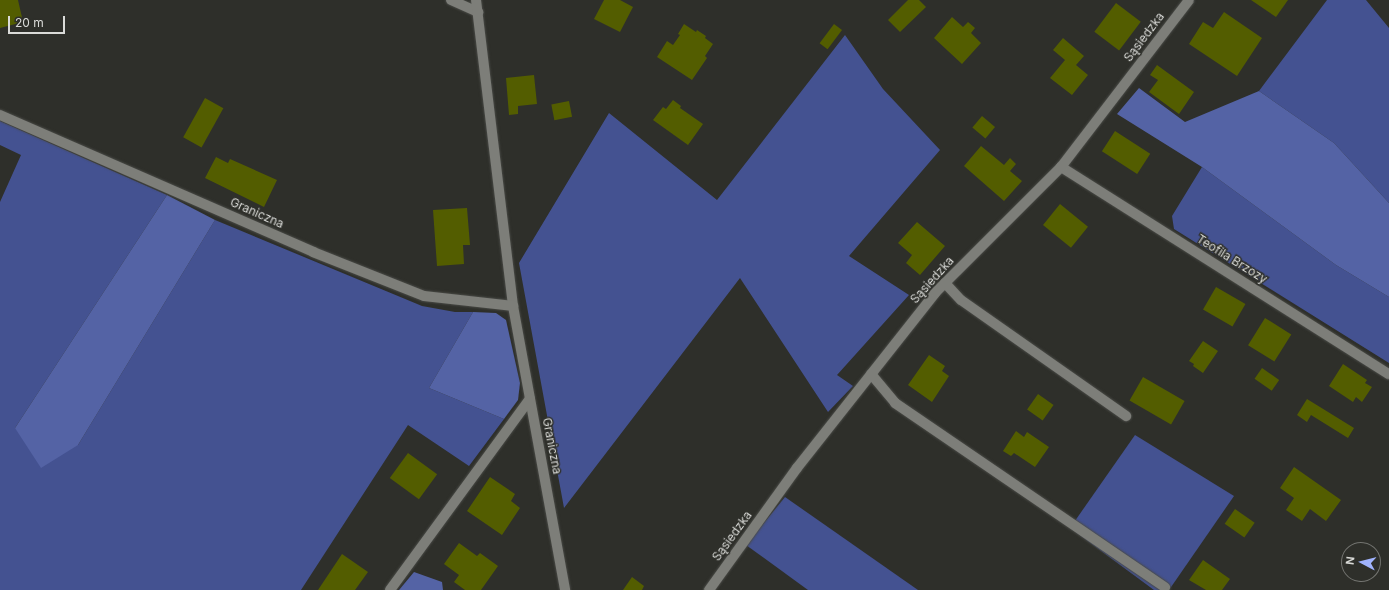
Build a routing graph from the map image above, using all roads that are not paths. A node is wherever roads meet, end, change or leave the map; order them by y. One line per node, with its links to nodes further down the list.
1 (451, 0): 4 (street)
2 (476, 0): 4 (street, Graniczna)
3 (1189, 0): 6 (street, Sąsiedzka)
4 (478, 12): 8 (street, Graniczna)
5 (0, 115): 8 (street, Graniczna)
6 (1061, 167): 7 (street, Sąsiedzka); 10 (street, Teofila Brzozy)
7 (945, 283): 9 (street, Sąsiedzka); 12 (street)
8 (513, 306): 11 (street, Graniczna)
9 (871, 374): 13 (street); 16 (street, Sąsiedzka)
10 (1389, 374)
11 (530, 399): 14 (street); 15 (street, Graniczna)
12 (1126, 416)
13 (1165, 587)
14 (390, 590)
15 (565, 590)
16 (710, 590)

